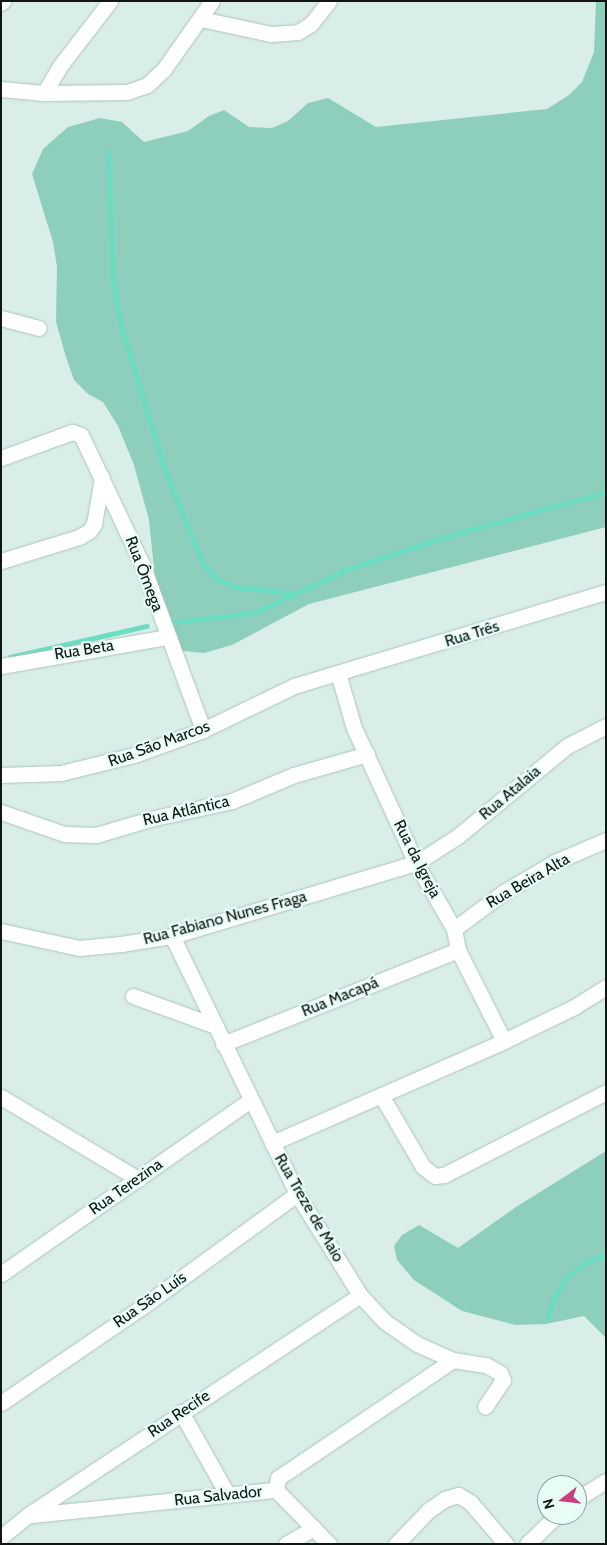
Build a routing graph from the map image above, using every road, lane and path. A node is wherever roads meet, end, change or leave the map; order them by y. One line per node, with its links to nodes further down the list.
1 (110, 1): 6 (street)
2 (212, 1): 4 (street)
3 (329, 1): 4 (street)
4 (201, 20): 6 (street)
5 (1, 89): 6 (street)
6 (44, 93)
7 (1, 318): 8 (street)
8 (39, 328)
9 (1, 458): 10 (street, Rua Ômega)
10 (102, 478): 11 (street); 13 (street, Rua Ômega)
11 (1, 561)
12 (606, 592): 15 (street, Rua Três)
13 (167, 637): 14 (street, Rua Beta); 17 (street, Rua Ômega)
14 (1, 666)
15 (338, 673): 17 (street, Rua São Marcos); 18 (street, Rua da Igreja)
16 (606, 726): 22 (street, Rua Atalaia)
17 (203, 730): 19 (street, Rua São Marcos)
18 (367, 754): 20 (street, Rua Atlântica); 22 (street, Rua da Igreja)
19 (1, 775)
20 (1, 812)
21 (606, 840): 23 (street, Rua Beira Alta)
22 (416, 863): 23 (street, Rua da Igreja); 25 (street, Rua Fabiano Nunes Fraga)
23 (454, 929): 26 (street, Rua da Igreja)
24 (1, 931): 25 (street, Rua Fabiano Nunes Fraga)
25 (172, 936): 29 (street, Rua Treze de Maio)
26 (458, 950): 30 (street, Rua da Igreja); 31 (street, Rua Macapá)
27 (606, 987): 30 (street)
28 (133, 996): 29 (street)
29 (212, 1025): 31 (street, Rua Treze de Maio)
30 (504, 1040): 33 (street)
31 (223, 1044): 34 (street, Rua Treze de Maio)
32 (606, 1092): 33 (street)
33 (381, 1095): 36 (street)
34 (250, 1100): 36 (street, Rua Treze de Maio); 37 (street, Rua Terezina)
35 (4, 1103): 37 (street)
36 (272, 1143): 38 (street, Rua Treze de Maio)
37 (138, 1179): 39 (street, Rua Terezina)
38 (297, 1194): 40 (street, Rua Treze de Maio); 42 (street, Rua São Luís)
39 (1, 1274)
40 (360, 1295): 41 (street, Rua Treze de Maio); 44 (street, Rua Recife)
41 (453, 1360): 43 (street, Rua Treze de Maio); 46 (street, Rua Salvador)
42 (1, 1403)
43 (486, 1407)
44 (181, 1412): 48 (street); 49 (street, Rua Recife)
45 (606, 1481): 47 (street)
46 (276, 1490): 48 (street, Rua Salvador); 51 (street)
47 (587, 1493)
48 (228, 1495): 49 (street, Rua Salvador)
49 (28, 1515): 52 (street, Rua Recife)
50 (547, 1525): 57 (street)
51 (314, 1528): 53 (street); 54 (street)
52 (1, 1537)
53 (286, 1544)
54 (329, 1544)
55 (396, 1544): 56 (street)
56 (506, 1544)
57 (527, 1544)

